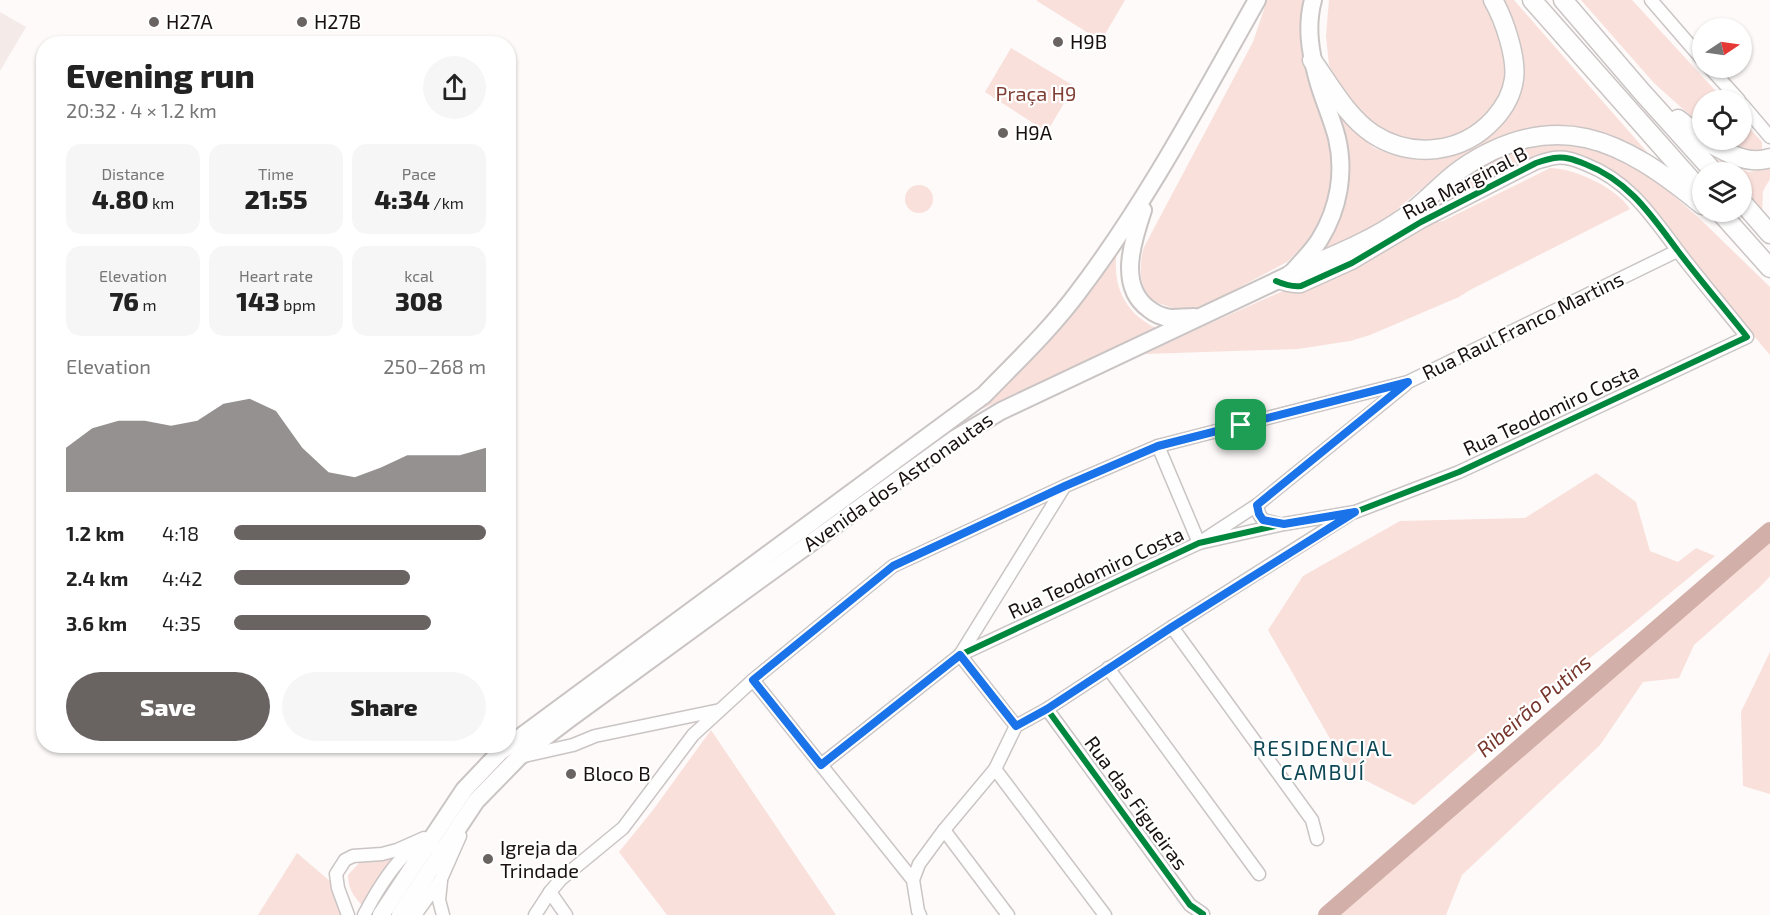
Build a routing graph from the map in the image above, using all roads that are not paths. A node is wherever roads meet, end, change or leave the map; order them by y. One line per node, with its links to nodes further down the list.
1 (1257, 0): 19 (main road, Avenida dos Astronautas)
2 (1313, 0): 8 (main road, Avenida dos Astronautas)
3 (1493, 0): 8 (highway)
4 (1532, 0): 18 (highway)
5 (1563, 0): 11 (highway)
6 (1651, 0): 7 (street)
7 (1692, 47)
8 (1312, 60): 29 (main road, Avenida dos Astronautas)
9 (1719, 78): 10 (street)
10 (1729, 90)
11 (1642, 92): 13 (highway); 17 (highway)
12 (1752, 116): 14 (street)
13 (1692, 131)
14 (1770, 137)
15 (1721, 150): 16 (highway)
16 (1770, 158)
17 (1705, 162)
18 (1692, 181)
19 (1149, 192): 30 (main road); 48 (main road, Avenida dos Astronautas)
20 (1692, 197): 22 (highway)
21 (1752, 213): 25 (highway)
22 (1413, 219): 27 (street, Rua Marginal B); 29 (highway)
23 (1722, 222): 26 (highway)
24 (1729, 222): 26 (highway)
25 (1770, 234)
26 (1746, 242): 28 (highway)
27 (1677, 250): 31 (street, Rua Marginal B); 32 (street, Rua Raul Franco Martins)
28 (1770, 268)
29 (1284, 277): 30 (main road, Avenida dos Astronautas)
30 (1200, 317): 45 (main road, Avenida dos Astronautas)
31 (1748, 337): 36 (street, Rua Teodomiro Costa)
32 (1408, 382): 33 (street, Rua Raul Franco Martins); 35 (street)
33 (1158, 446): 34 (street, Rua Raul Franco Martins); 38 (street)
34 (1065, 486): 40 (street); 42 (street, Rua Raul Franco Martins)
35 (1257, 505): 37 (street); 38 (street)
36 (1355, 512): 37 (street, Rua Teodomiro Costa); 39 (street)
37 (1284, 524): 38 (street, Rua Teodomiro Costa)
38 (1199, 543): 40 (street, Rua Teodomiro Costa)
39 (1172, 627): 41 (street); 54 (street)
40 (960, 655): 46 (street); 51 (street, Rua Teodomiro Costa)
41 (1108, 668): 43 (street); 56 (street)
42 (753, 680): 44 (street, Rua Raul Franco Martins); 51 (street)
43 (1047, 709): 46 (street); 60 (street, Rua das Figueiras)
44 (721, 710): 47 (street); 59 (street, Rua Raul Franco Martins)
45 (569, 718): 47 (street); 50 (main road, Avenida dos Astronautas)
46 (1016, 726): 52 (street)
47 (595, 736): 50 (street)
48 (516, 740)
49 (499, 753): 55 (main road, Avenida dos Astronautas)
50 (519, 757): 55 (main road, Avenida dos Astronautas)
51 (821, 765): 58 (street)
52 (995, 769): 53 (street); 71 (street)
53 (944, 830): 58 (street); 70 (street)
54 (1317, 839)
55 (436, 848): 57 (street); 61 (street); 62 (street); 63 (main road, Avenida dos Astronautas); 64 (main road, Avenida dos Astronautas)
56 (1259, 874)
57 (441, 879): 65 (street); 66 (street)
58 (913, 880): 69 (street)
59 (550, 892): 67 (street, Rua Raul Franco Martins); 68 (street)
60 (1203, 914)
61 (348, 915)
62 (364, 915)
63 (381, 915)
64 (400, 915)
65 (415, 915)
66 (443, 915)
67 (535, 915)
68 (566, 915)
69 (920, 915)
70 (1008, 915)
71 (1105, 915)

